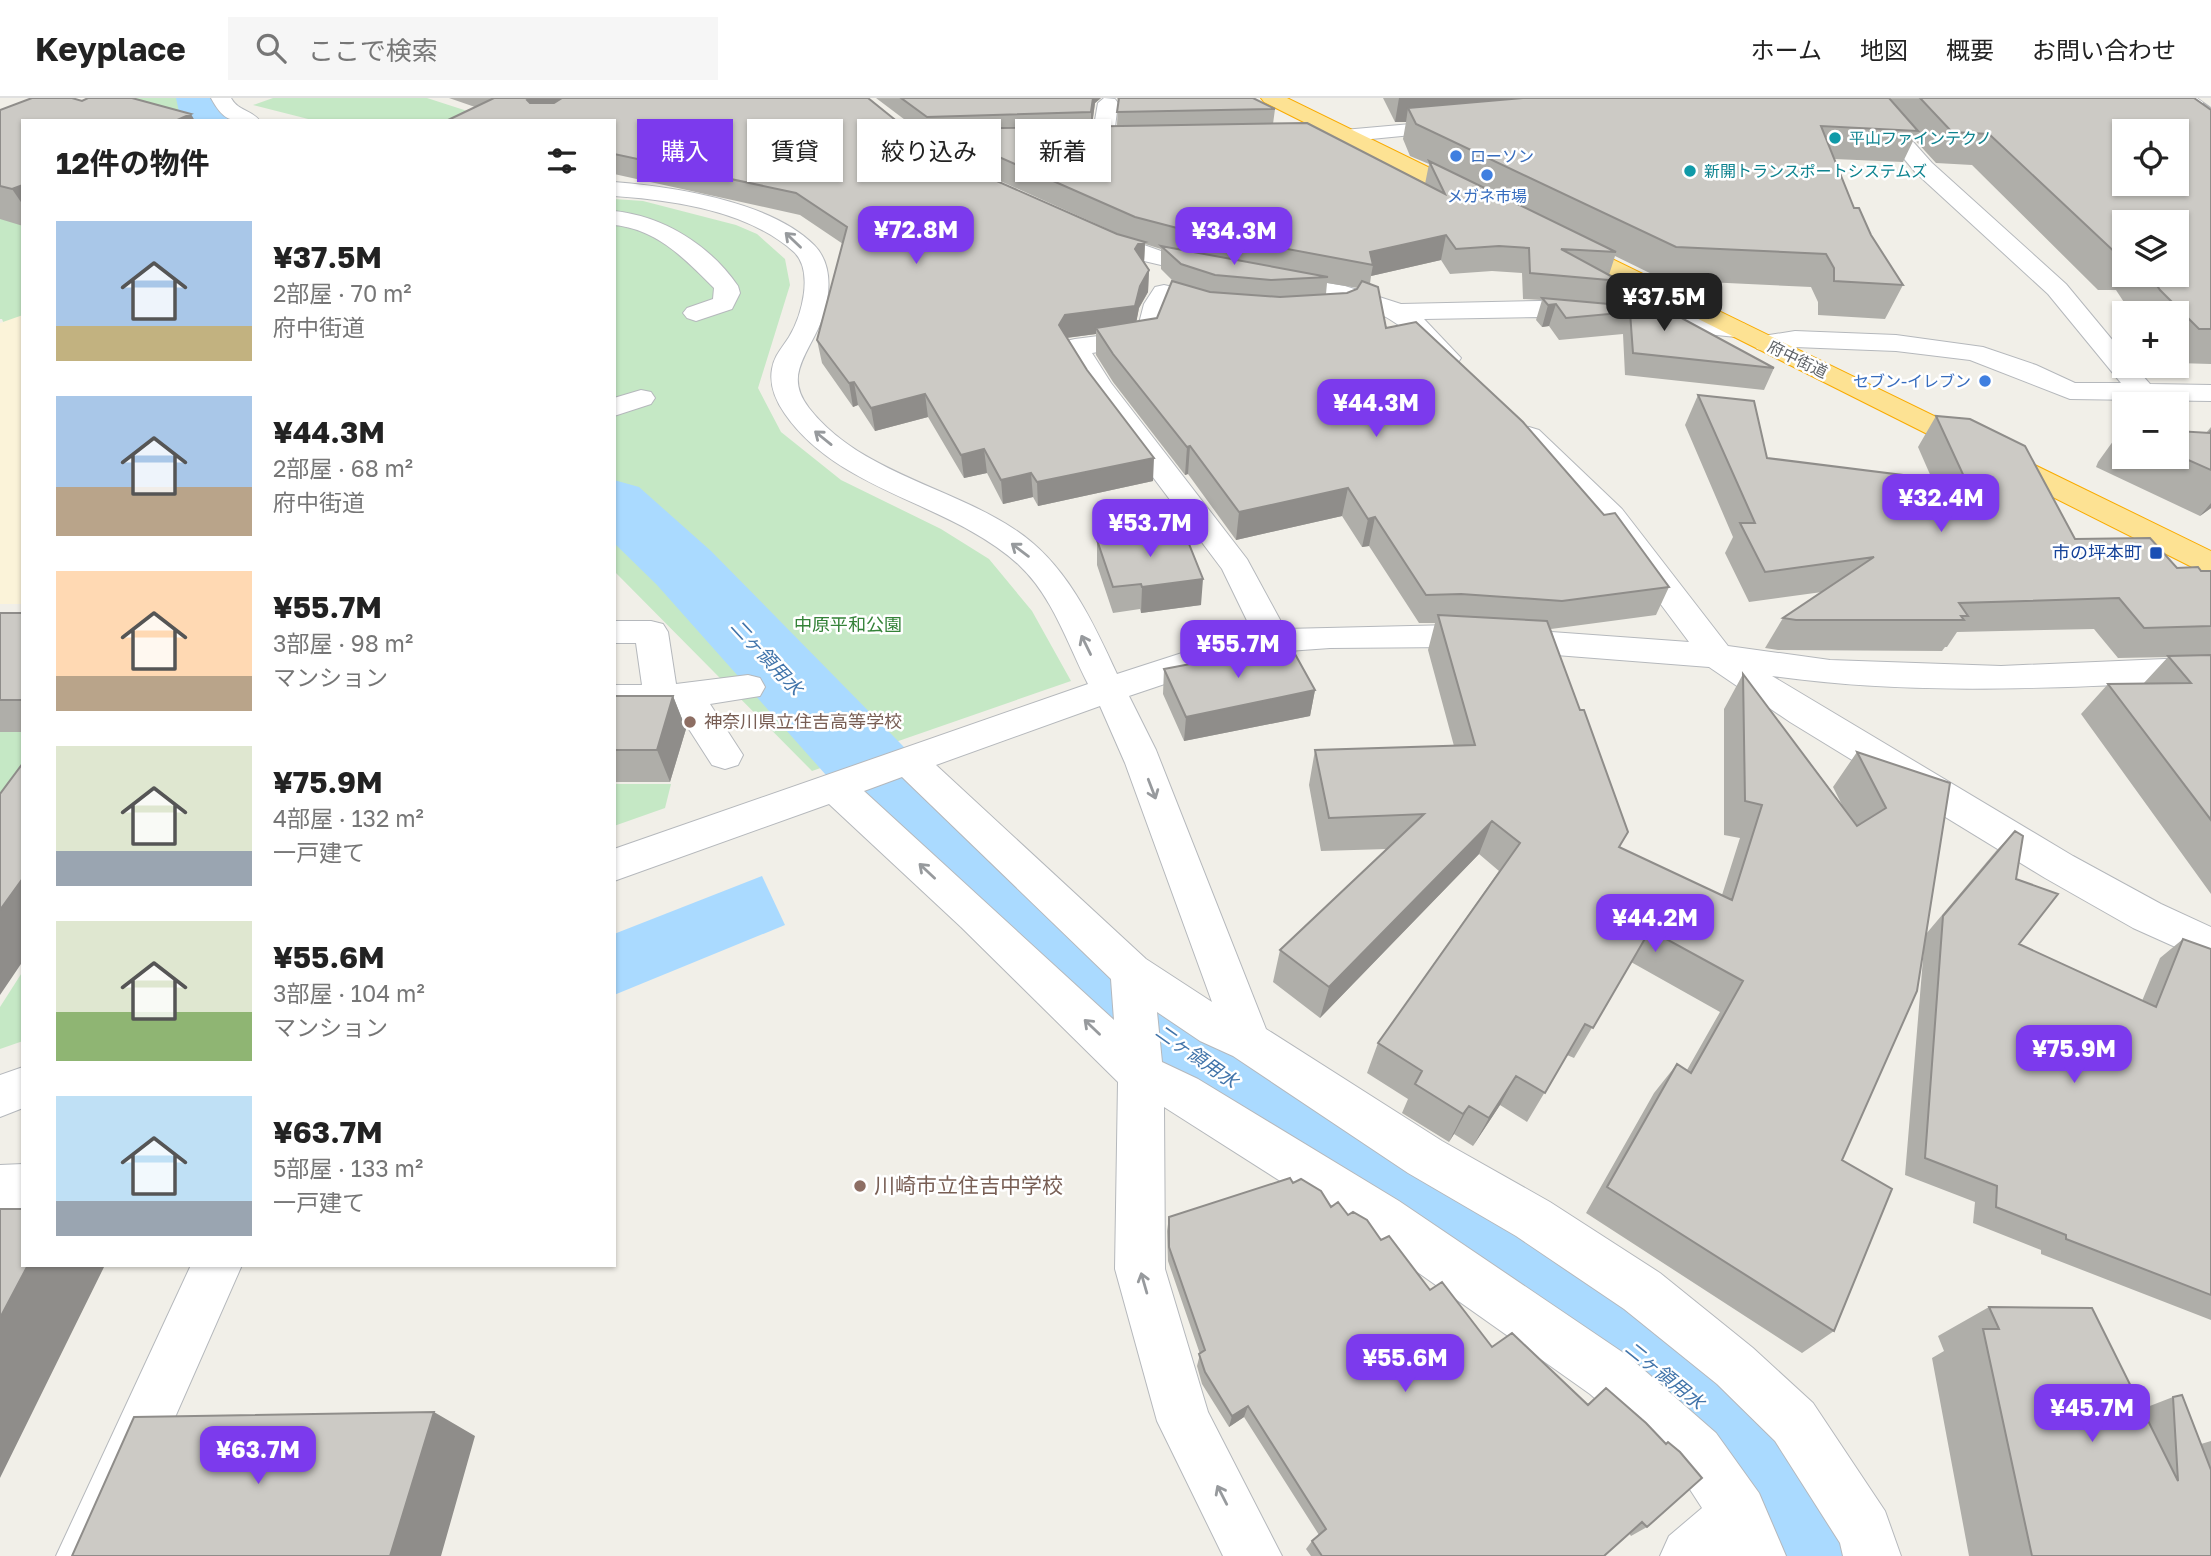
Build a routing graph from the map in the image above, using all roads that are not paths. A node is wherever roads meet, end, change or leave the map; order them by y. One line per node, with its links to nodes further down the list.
1 (220, 98): 5 (street)
2 (1863, 98): 30 (street)
3 (1267, 102): 8 (highway)
4 (1108, 103): 6 (street)
5 (246, 119)
6 (1106, 119)
7 (1481, 123): 8 (street)
8 (1348, 136): 9 (street); 13 (highway)
9 (1292, 139)
10 (1129, 142): 11 (street)
11 (1111, 143)
12 (616, 189): 14 (street)
13 (1490, 206)
14 (748, 217): 18 (street); 41 (street, one-way to 14)
15 (616, 218): 18 (street)
16 (1068, 222): 20 (street)
17 (1544, 233): 27 (highway, 府中街道)
18 (677, 240): 19 (street); 26 (street)
19 (649, 248)
20 (1126, 249): 21 (street); 22 (street)
21 (1164, 292): 23 (street); 37 (street)
22 (1369, 300): 24 (street); 25 (street)
23 (1189, 303)
24 (1313, 311)
25 (1397, 312): 27 (street); 29 (street)
26 (696, 313)
27 (1736, 329): 28 (highway, 府中街道)
28 (1766, 343): 30 (street); 35 (highway, 府中街道)
29 (1470, 379)
30 (2141, 391): 31 (street)
31 (2211, 393)
32 (640, 398): 33 (street)
33 (616, 407)
34 (1510, 417): 38 (street)
35 (2211, 564)
36 (616, 632): 42 (street)
37 (1275, 641): 38 (street); 41 (street)
38 (1717, 656): 39 (street); 48 (street)
39 (2211, 669)
40 (748, 687): 42 (street)
41 (1108, 690): 45 (street); 50 (street, one-way to 50)
42 (673, 696): 43 (street); 44 (street)
43 (616, 698)
44 (725, 755)
45 (902, 762): 46 (street); 49 (street)
46 (840, 783): 47 (street); 51 (street, one-way to 46)
47 (616, 864)
48 (2211, 946)
49 (1131, 972): 50 (street); 51 (street)
50 (1249, 1042): 61 (street)
51 (1141, 1074): 57 (street); 59 (street, one-way to 51)
52 (21, 1088): 53 (street)
53 (0, 1096)
54 (21, 1187): 55 (street)
55 (0, 1188)
56 (216, 1267): 58 (street)
57 (1748, 1535): 60 (street)
58 (85, 1556)
59 (1253, 1556)
60 (1689, 1556)
61 (1872, 1556)

